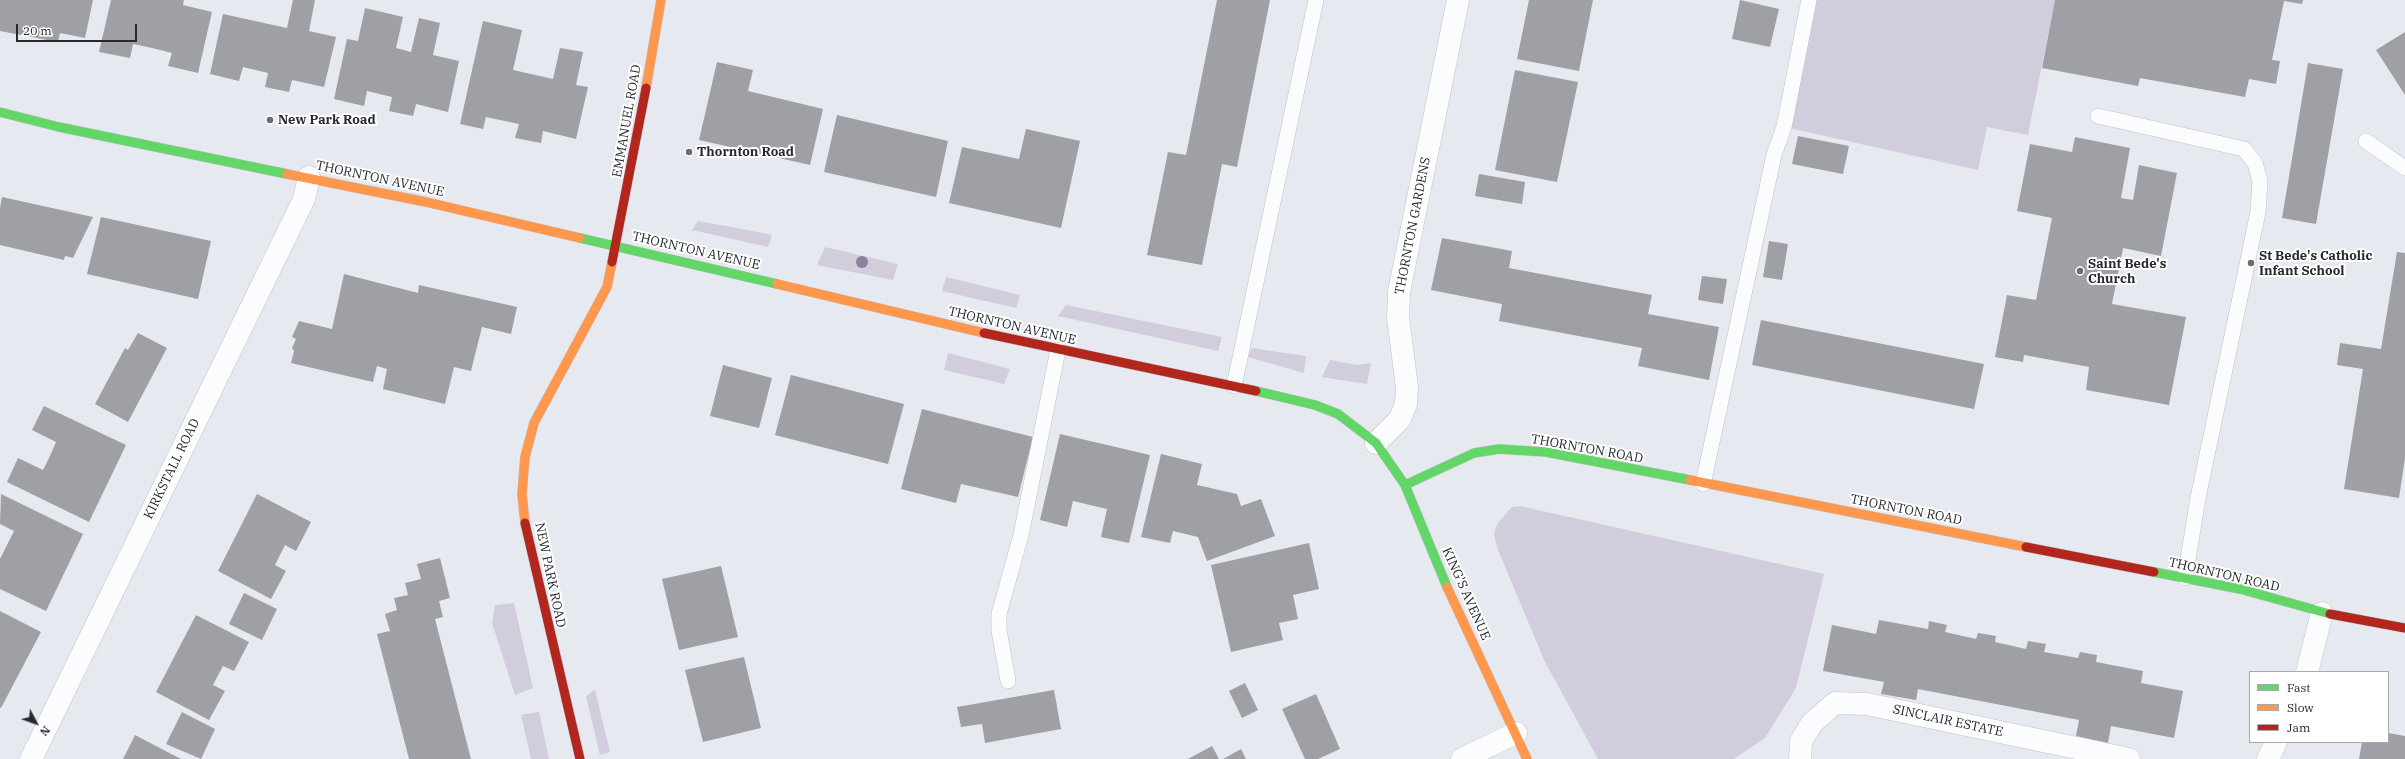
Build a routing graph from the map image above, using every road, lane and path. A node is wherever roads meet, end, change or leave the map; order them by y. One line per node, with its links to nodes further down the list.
1 (662, 0): 10 (street, EMMANUEL ROAD)
2 (1316, 0): 12 (lane)
3 (1458, 0): 13 (street, THORNTON GARDENS)
4 (1809, 0): 14 (lane)
5 (0, 112): 9 (street, THORNTON AVENUE)
6 (2098, 116): 16 (lane)
7 (2366, 141): 8 (lane)
8 (2405, 168)
9 (309, 177): 10 (street, THORNTON AVENUE); 23 (street, KIRKSTALL ROAD)
10 (618, 246): 11 (street, THORNTON AVENUE); 24 (street, NEW PARK ROAD)
11 (1058, 350): 12 (street, THORNTON AVENUE); 20 (lane)
12 (1234, 386): 13 (street, THORNTON AVENUE)
13 (1376, 443): 15 (street, KING'S AVENUE)
14 (1703, 484): 15 (street, THORNTON ROAD); 16 (street, THORNTON ROAD)
15 (1405, 485): 21 (street, KING'S AVENUE)
16 (2185, 578): 17 (street, THORNTON ROAD)
17 (2322, 613): 18 (street, THORNTON ROAD); 19 (street)
18 (2405, 628)
19 (2307, 671)
20 (1008, 681)
21 (1516, 733): 25 (street); 26 (street, KING'S AVENUE)
22 (2276, 743): 29 (street)
23 (31, 759)
24 (580, 759)
25 (1462, 759)
26 (1527, 759)
27 (1800, 759): 28 (street, SINCLAIR ESTATE)
28 (2129, 759)
29 (2268, 759)

